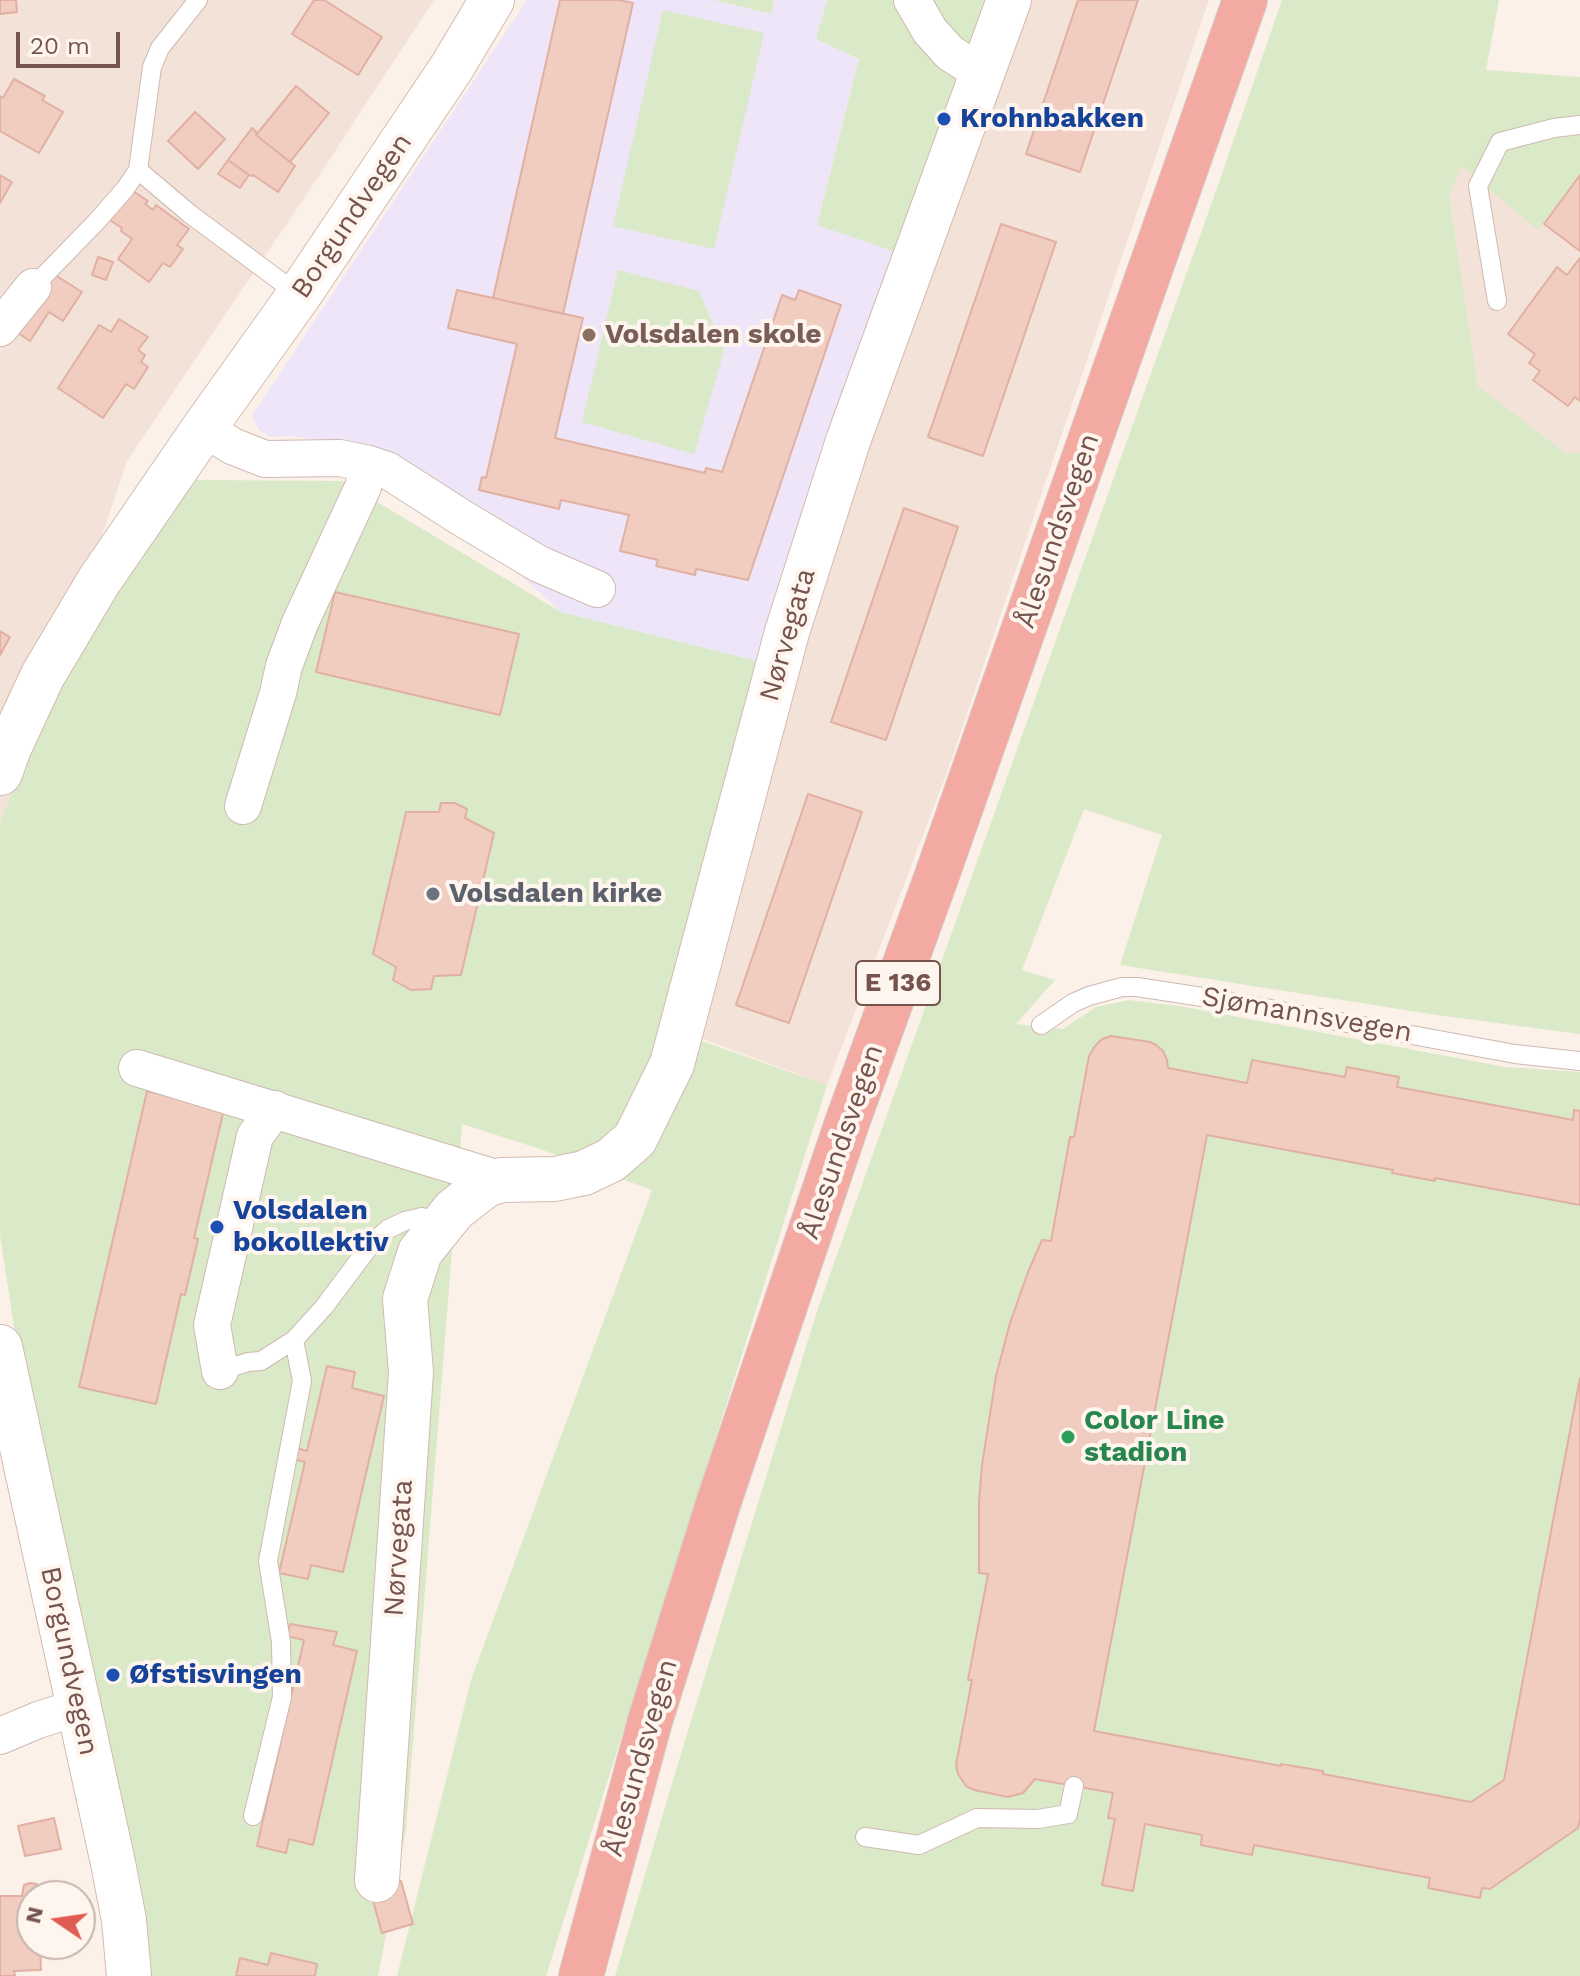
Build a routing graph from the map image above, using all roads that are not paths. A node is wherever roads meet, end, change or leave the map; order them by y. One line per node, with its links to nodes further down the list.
1 (198, 0): 8 (lane)
2 (492, 0): 10 (street, Borgundvegen)
3 (912, 0): 6 (street)
4 (1009, 0): 6 (street, Nørvegata)
5 (1245, 0): 34 (highway, Ålesundsvegen / E 136)
6 (983, 74): 22 (street, Nørvegata)
7 (1580, 125): 11 (lane)
8 (138, 170): 9 (lane); 10 (lane)
9 (33, 287): 12 (street)
10 (299, 295): 13 (street, Borgundvegen)
11 (1497, 301)
12 (0, 328)
13 (204, 428): 14 (street); 16 (street, Borgundvegen)
14 (369, 464): 15 (street); 17 (street)
15 (597, 589)
16 (0, 773)
17 (243, 806)
18 (1041, 1025): 19 (lane, Sjømannsvegen)
19 (1580, 1061)
20 (137, 1068): 21 (street, Nørvegata)
21 (275, 1109): 22 (street, Nørvegata); 26 (street)
22 (502, 1180): 23 (street, Nørvegata)
23 (440, 1225): 24 (lane); 32 (street, Nørvegata)
24 (294, 1340): 26 (lane); 30 (lane)
25 (0, 1347): 27 (street, Borgundvegen)
26 (220, 1371)
27 (79, 1707): 28 (street); 33 (street, Borgundvegen)
28 (0, 1736)
29 (1074, 1786): 31 (lane)
30 (253, 1816)
31 (865, 1837)
32 (377, 1880)
33 (129, 1976)
34 (581, 1976)

